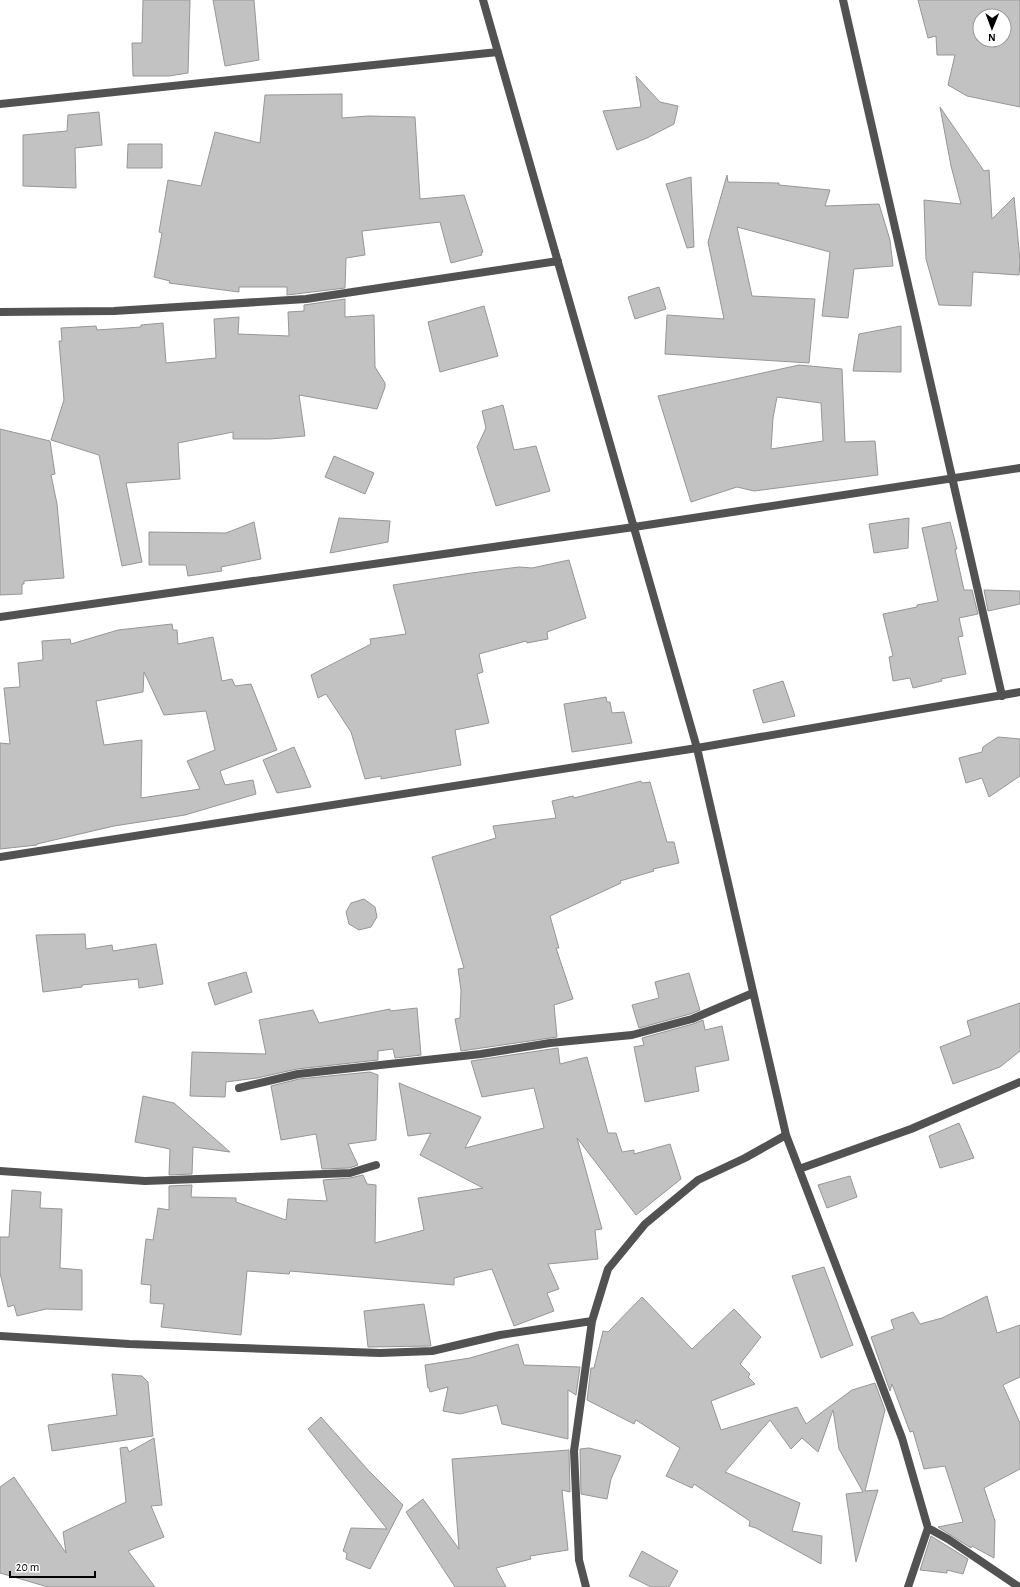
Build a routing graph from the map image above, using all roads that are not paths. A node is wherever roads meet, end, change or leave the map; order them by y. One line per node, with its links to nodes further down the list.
1 (484, 0): 3 (street)
2 (843, 0): 8 (street)
3 (498, 52): 4 (street); 5 (street)
4 (0, 104)
5 (558, 261): 6 (street); 9 (street)
6 (0, 312)
7 (1020, 468): 8 (street)
8 (952, 478): 9 (street); 12 (street)
9 (634, 527): 10 (street); 13 (street)
10 (0, 617)
11 (1020, 692): 12 (street)
12 (1002, 696): 13 (street)
13 (697, 748): 14 (street); 15 (street)
14 (0, 858)
15 (753, 993): 17 (street); 18 (street)
16 (1020, 1082): 20 (street)
17 (239, 1088)
18 (786, 1135): 20 (street); 22 (street)
19 (376, 1165): 21 (street)
20 (799, 1169): 24 (street)
21 (0, 1171)
22 (592, 1322): 23 (street); 25 (street)
23 (0, 1336)
24 (928, 1528): 26 (street); 27 (street)
25 (586, 1587)
26 (908, 1587)
27 (1018, 1587)

